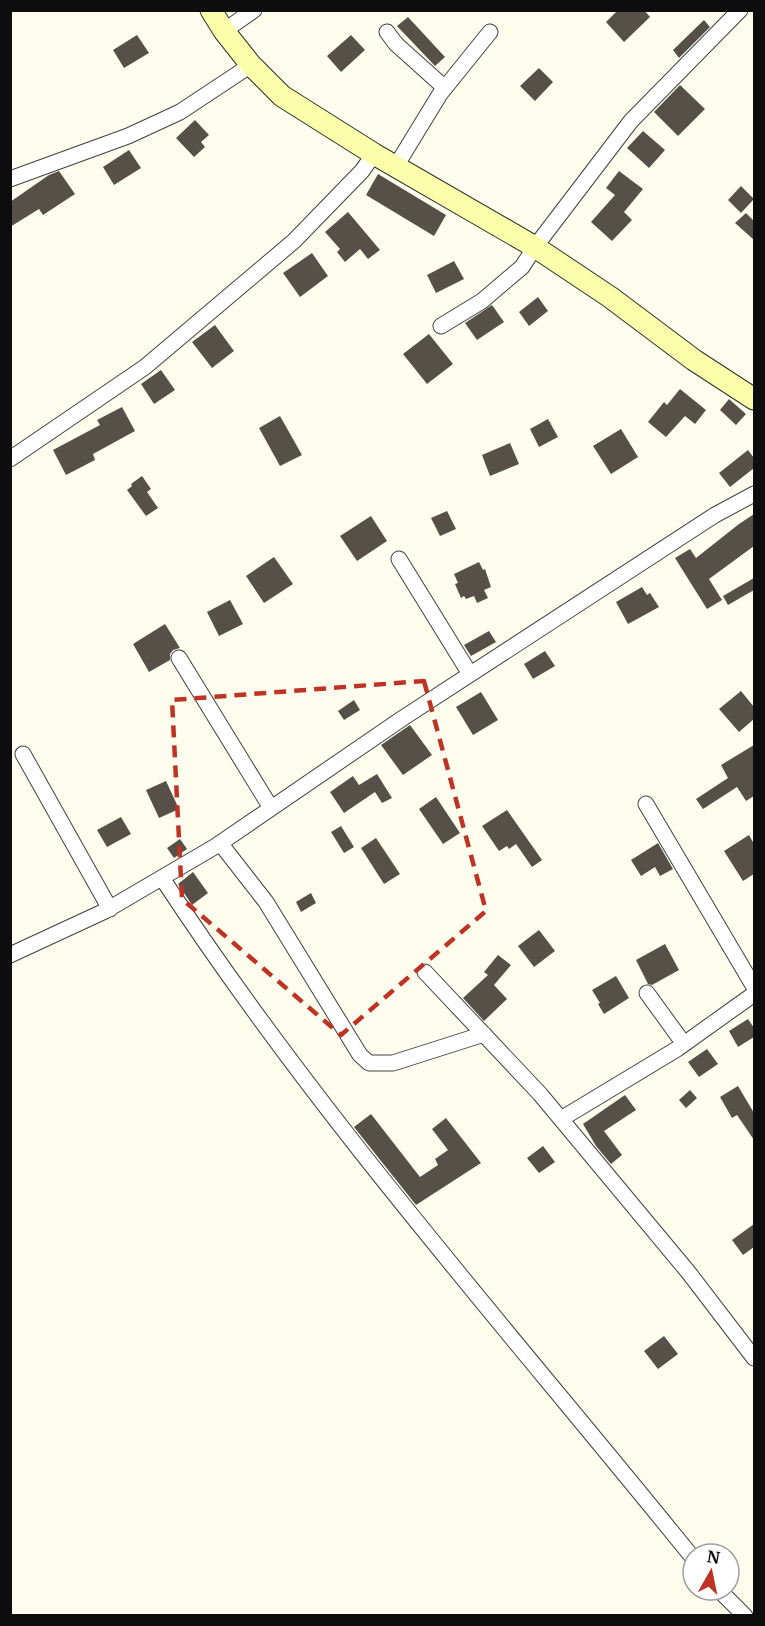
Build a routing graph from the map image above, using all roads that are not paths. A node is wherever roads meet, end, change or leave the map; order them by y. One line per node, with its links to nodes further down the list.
1 (211, 10): 4 (street)
2 (254, 10): 4 (street)
3 (740, 10): 12 (street)
4 (224, 31): 7 (street)
5 (490, 32): 8 (street)
6 (387, 33): 8 (street)
7 (251, 65): 9 (street); 11 (street)
8 (445, 88): 10 (street)
9 (374, 154): 10 (street); 15 (street)
10 (396, 166): 12 (street)
11 (10, 179)
12 (535, 247): 13 (street); 14 (street)
13 (441, 326)
14 (754, 399)
15 (10, 459)
16 (754, 494): 19 (street)
17 (399, 559): 19 (street)
18 (179, 658): 22 (street)
19 (470, 674): 22 (street)
20 (23, 754): 25 (street)
21 (645, 804): 28 (street)
22 (271, 808): 23 (street)
23 (220, 843): 24 (street); 31 (street)
24 (162, 878): 25 (street); 35 (street)
25 (110, 909): 26 (street)
26 (10, 955)
27 (425, 972): 31 (street)
28 (754, 987)
29 (647, 993): 32 (street)
30 (754, 994): 32 (street)
31 (483, 1034): 33 (street)
32 (684, 1044): 33 (street)
33 (561, 1119): 34 (street)
34 (754, 1358)
35 (681, 1543)
36 (731, 1602): 37 (street)
37 (745, 1616)

